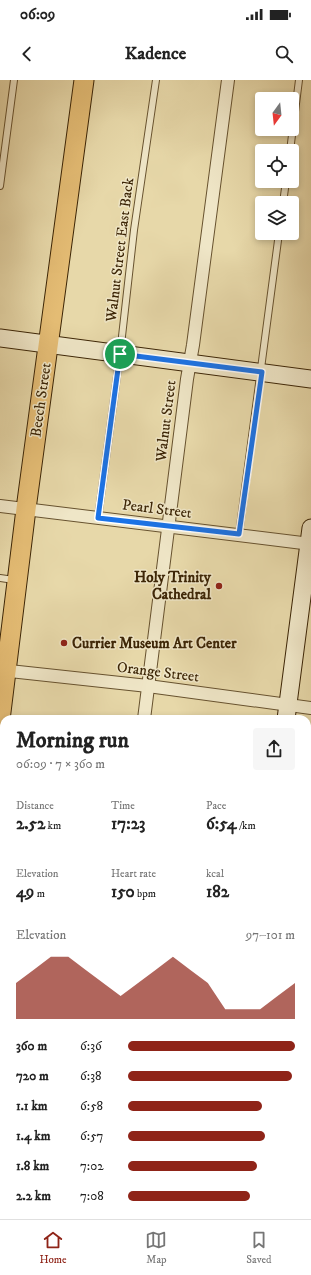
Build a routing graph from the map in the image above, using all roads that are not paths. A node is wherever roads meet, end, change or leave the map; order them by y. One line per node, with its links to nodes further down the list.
1 (14, 80): 7 (lane)
2 (84, 80): 10 (main road, Beech Street)
3 (156, 80): 11 (lane, Walnut Street East Back)
4 (228, 80): 12 (street, Walnut Street)
5 (299, 80): 6 (lane)
6 (291, 144)
7 (0, 186)
8 (278, 240): 13 (lane)
9 (0, 338): 10 (main road)
10 (48, 345): 11 (main road); 16 (main road, Beech Street)
11 (120, 354): 12 (main road); 17 (lane, Walnut Street East Back)
12 (190, 362): 13 (main road); 18 (street, Walnut Street)
13 (262, 372): 14 (main road); 19 (lane)
14 (311, 379)
15 (0, 506): 16 (street, Pearl Street)
16 (26, 509): 17 (street, Pearl Street); 21 (main road, Beech Street)
17 (98, 518): 18 (street, Pearl Street)
18 (168, 526): 19 (street, Pearl Street); 23 (street, Walnut Street)
19 (239, 534): 20 (street, Pearl Street)
20 (310, 539): 25 (main road)
21 (9, 579): 22 (main road, Beech Street)
22 (3, 670): 23 (street, Orange Street); 26 (main road, Beech Street)
23 (148, 686): 25 (street, Orange Street); 27 (street, Walnut Street)
24 (311, 708): 25 (street, Orange Street)
25 (287, 712)
26 (0, 715)
27 (144, 715)

